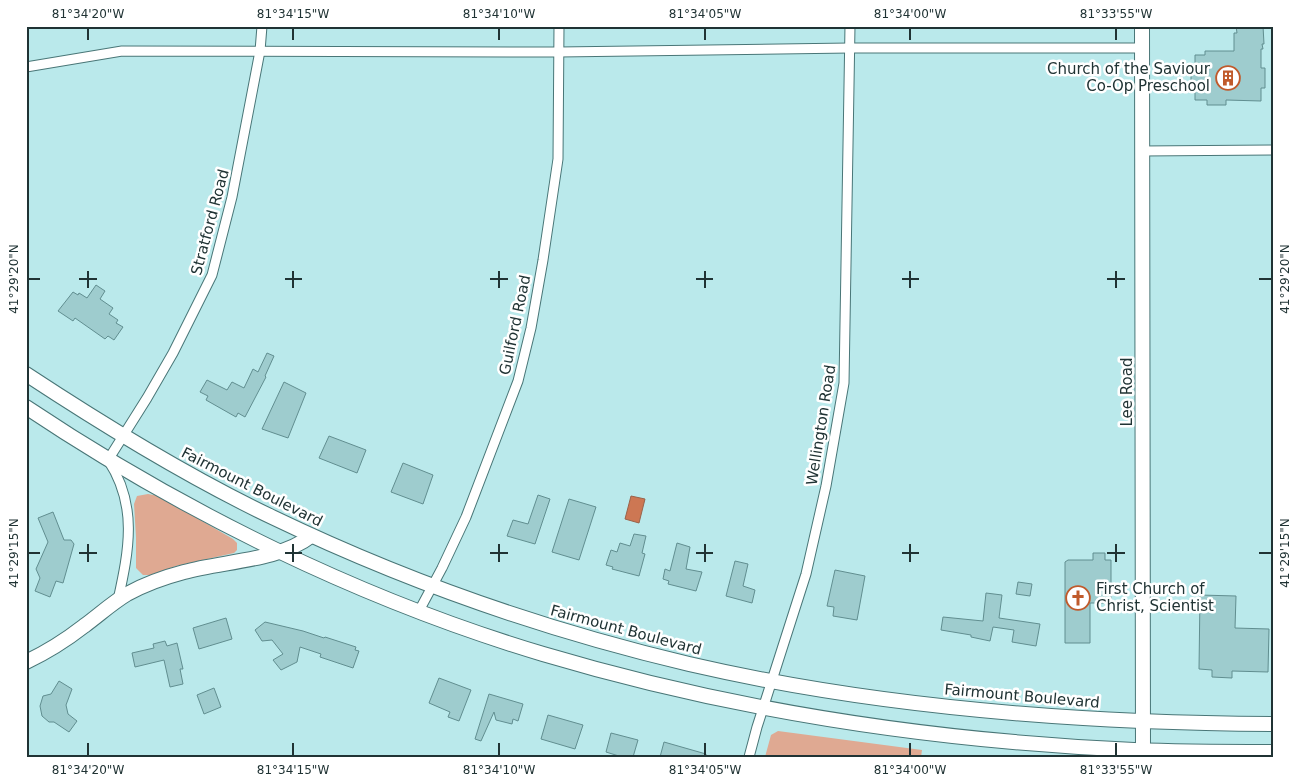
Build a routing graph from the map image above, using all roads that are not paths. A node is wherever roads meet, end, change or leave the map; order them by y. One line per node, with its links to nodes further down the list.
1 (262, 26): 7 (street, Stratford Road)
2 (558, 26): 8 (street, Guilford Road)
3 (850, 26): 5 (street, Wellington Road)
4 (1142, 26): 6 (main road, Lee Road)
5 (850, 48): 6 (street); 8 (street); 22 (street, Wellington Road)
6 (1142, 48): 11 (main road, Lee Road)
7 (260, 51): 8 (street); 9 (street); 14 (street, Stratford Road)
8 (558, 52): 18 (street, Guilford Road)
9 (26, 67)
10 (1273, 150): 11 (street)
11 (1142, 151): 24 (main road, Lee Road)
12 (26, 374): 14 (main road, Fairmount Boulevard)
13 (26, 407): 15 (main road)
14 (123, 436): 15 (street, Stratford Road); 16 (main road, Fairmount Boulevard)
15 (108, 460): 17 (main road); 19 (street)
16 (311, 536): 17 (main road); 18 (main road, Fairmount Boulevard)
17 (281, 552): 19 (main road); 20 (main road)
18 (433, 586): 20 (street, Guilford Road); 22 (main road, Fairmount Boulevard)
19 (118, 600): 21 (main road)
20 (419, 611): 23 (main road)
21 (26, 662)
22 (772, 681): 23 (street, Wellington Road); 24 (main road, Fairmount Boulevard)
23 (763, 708): 27 (main road); 28 (street, Wellington Road)
24 (1142, 722): 25 (main road, Fairmount Boulevard); 27 (main road, Lee Road)
25 (1273, 724)
26 (1273, 752): 27 (main road)
27 (1143, 754)
28 (750, 757)

